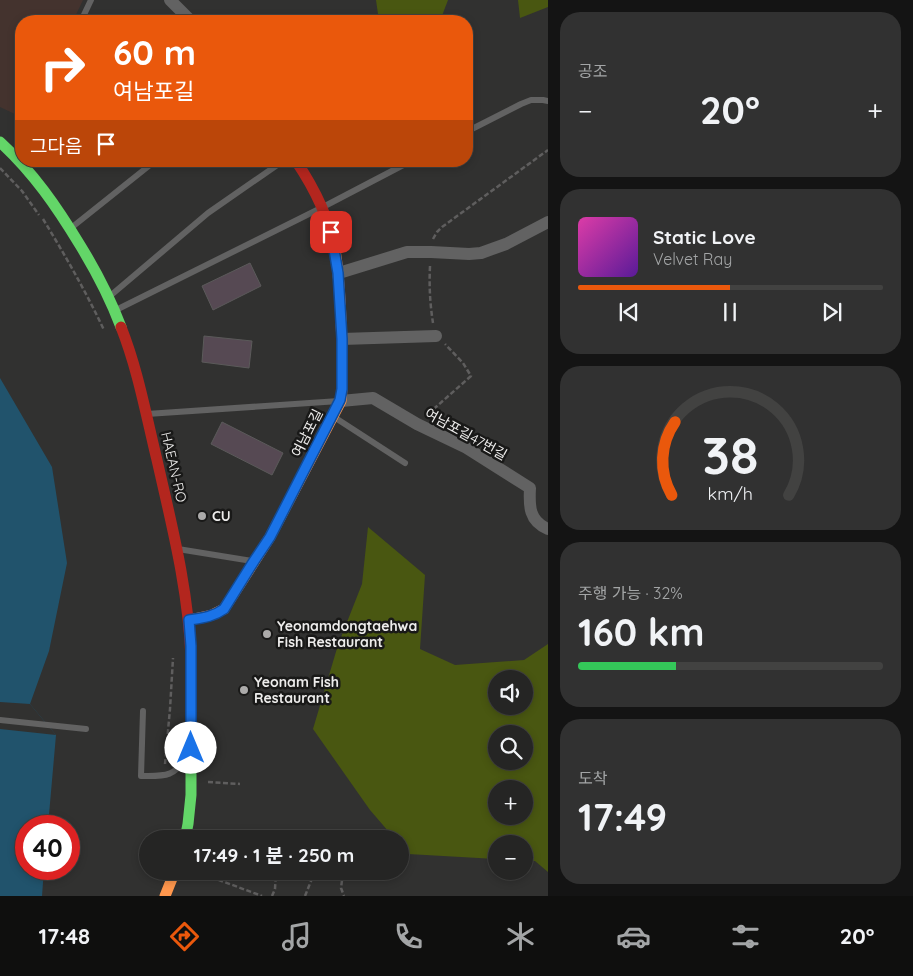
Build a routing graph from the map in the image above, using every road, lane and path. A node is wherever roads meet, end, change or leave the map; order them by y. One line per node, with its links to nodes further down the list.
1 (91, 0): 3 (lane)
2 (170, 0): 4 (street)
3 (84, 15)
4 (185, 15)
5 (548, 101): 6 (lane)
6 (473, 128)
7 (0, 142): 9 (street, HAEAN-RO)
8 (548, 150): 19 (path)
9 (15, 151)
10 (28, 167): 18 (street, HAEAN-RO)
11 (148, 167): 18 (lane)
12 (274, 167): 21 (lane)
13 (300, 167): 16 (street, 여남포길)
14 (400, 167): 16 (lane)
15 (0, 168): 23 (path)
16 (323, 207): 20 (street, 여남포길); 22 (lane)
17 (548, 222): 19 (street)
18 (70, 229): 21 (street, HAEAN-RO)
19 (431, 252): 20 (street)
20 (338, 273): 25 (street, 여남포길)
21 (109, 297): 22 (street, HAEAN-RO)
22 (115, 311): 27 (street, HAEAN-RO)
23 (104, 332)
24 (436, 336): 25 (street)
25 (342, 339): 26 (street, 여남포길)
26 (340, 400): 27 (lane); 28 (street, 여남포길); 30 (street, 여남포길47번길)
27 (146, 414): 31 (street, HAEAN-RO)
28 (333, 416): 29 (lane); 32 (street, 여남포길)
29 (405, 464)
30 (548, 529)
31 (177, 548): 32 (lane); 33 (street, HAEAN-RO)
32 (254, 561): 33 (street, 여남포길)
33 (189, 620): 38 (street, HAEAN-RO)
34 (173, 659): 39 (path)
35 (143, 711): 39 (lane)
36 (0, 720): 37 (lane)
37 (86, 729)
38 (191, 748): 39 (lane); 40 (street, HAEAN-RO)
39 (164, 776)
40 (192, 780): 41 (path); 42 (street, HAEAN-RO)
41 (240, 784)
42 (187, 830)
43 (171, 880): 48 (street)
44 (219, 880): 49 (path)
45 (276, 880): 50 (path)
46 (311, 880): 51 (path)
47 (342, 880): 52 (path)
48 (165, 896)
49 (262, 896)
50 (272, 896)
51 (305, 896)
52 (344, 896)

